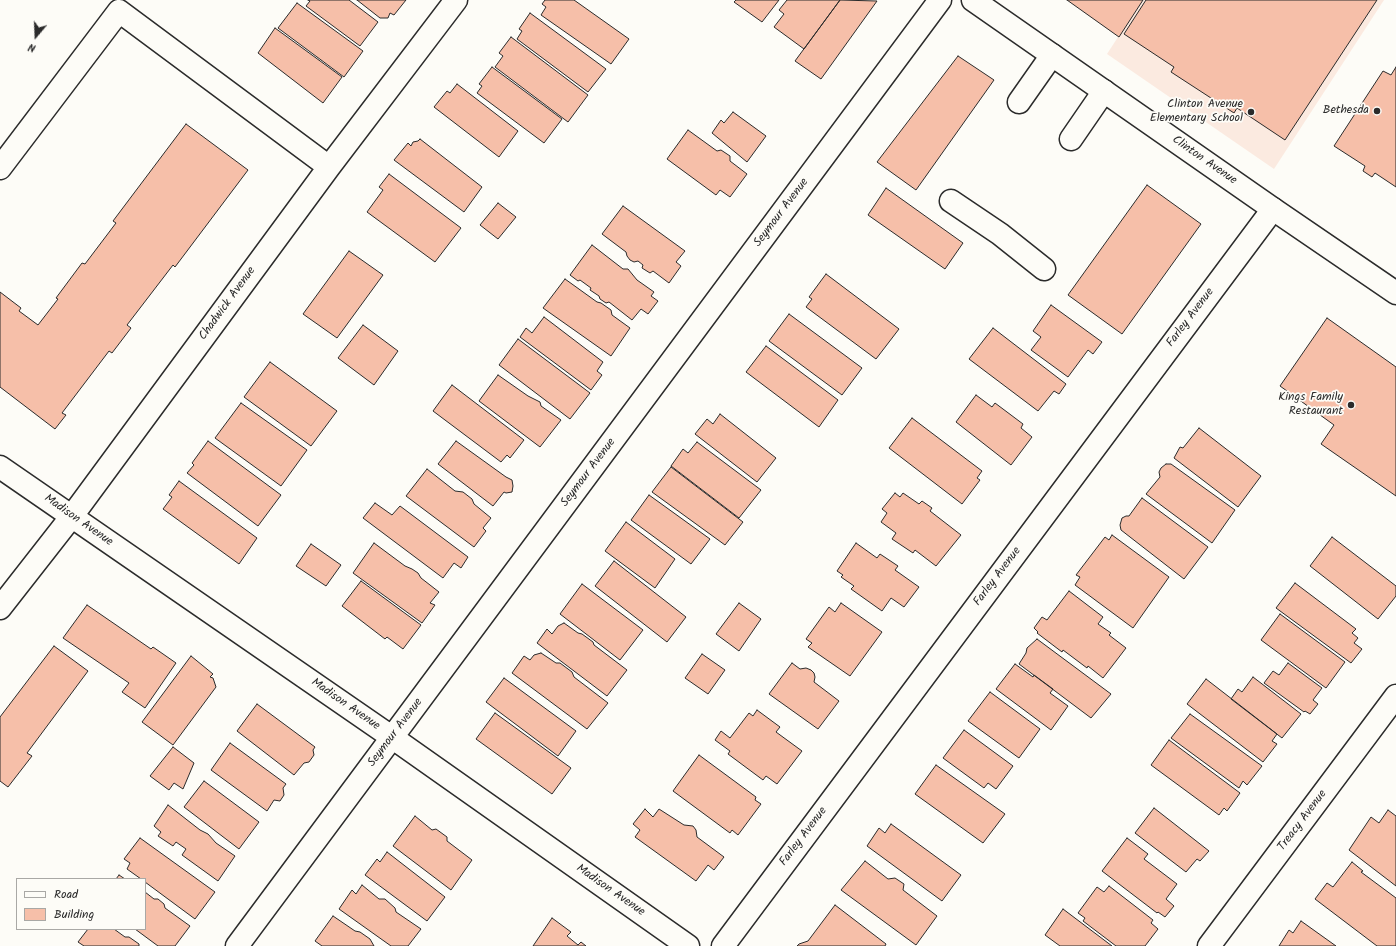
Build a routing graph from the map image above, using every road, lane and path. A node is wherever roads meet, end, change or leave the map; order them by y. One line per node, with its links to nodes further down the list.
1 (456, 0): 8 (street, Chadwick Avenue)
2 (940, 0): 18 (street, Seymour Avenue)
3 (973, 0): 4 (street, Clinton Avenue)
4 (1052, 55): 5 (street, Clinton Avenue); 6 (street)
5 (1104, 91): 7 (street); 11 (street, Clinton Avenue)
6 (1019, 102)
7 (1071, 139)
8 (329, 167): 9 (street); 15 (street, Chadwick Avenue)
9 (0, 168)
10 (951, 201): 12 (street)
11 (1272, 209): 13 (street, Clinton Avenue); 21 (street, Farley Avenue)
12 (1044, 269)
13 (1396, 293)
14 (0, 467): 15 (street, Madison Avenue)
15 (72, 516): 16 (street, Chadwick Avenue); 18 (street, Madison Avenue)
16 (0, 608)
17 (1396, 696): 22 (street, Treacy Avenue)
18 (393, 738): 19 (street, Seymour Avenue); 20 (street, Madison Avenue)
19 (237, 946)
20 (688, 946)
21 (723, 946)
22 (1209, 946)

